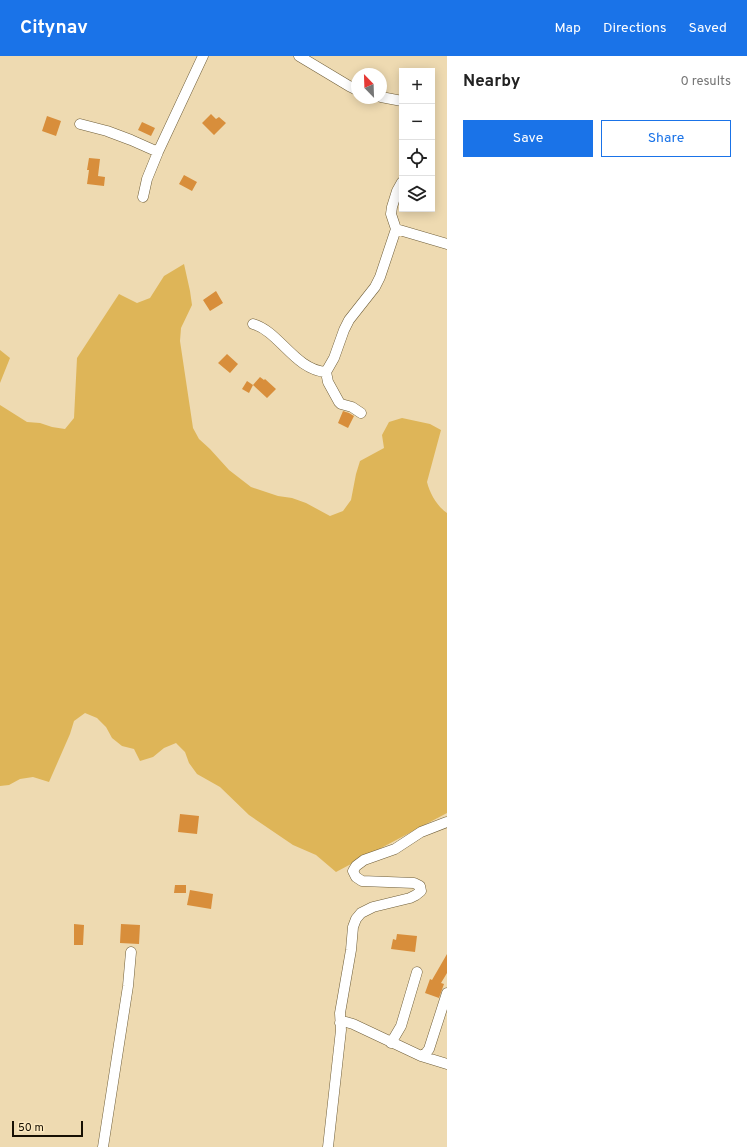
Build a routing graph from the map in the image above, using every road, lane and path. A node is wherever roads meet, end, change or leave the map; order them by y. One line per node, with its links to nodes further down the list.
1 (203, 56): 7 (street)
2 (299, 56): 3 (street)
3 (351, 87)
4 (387, 97): 5 (street)
5 (399, 100)
6 (80, 124): 7 (street)
7 (158, 152): 9 (street)
8 (399, 187): 10 (street)
9 (143, 197)
10 (396, 229): 11 (street); 13 (street)
11 (447, 244)
12 (253, 324): 13 (street)
13 (326, 372): 14 (street)
14 (361, 413)
15 (447, 822): 19 (street)
16 (131, 952): 23 (street)
17 (417, 972): 20 (street)
18 (447, 993): 21 (street)
19 (340, 1024): 20 (street); 24 (street)
20 (391, 1042): 21 (street)
21 (421, 1056): 22 (street)
22 (447, 1064)
23 (103, 1147)
24 (328, 1147)

